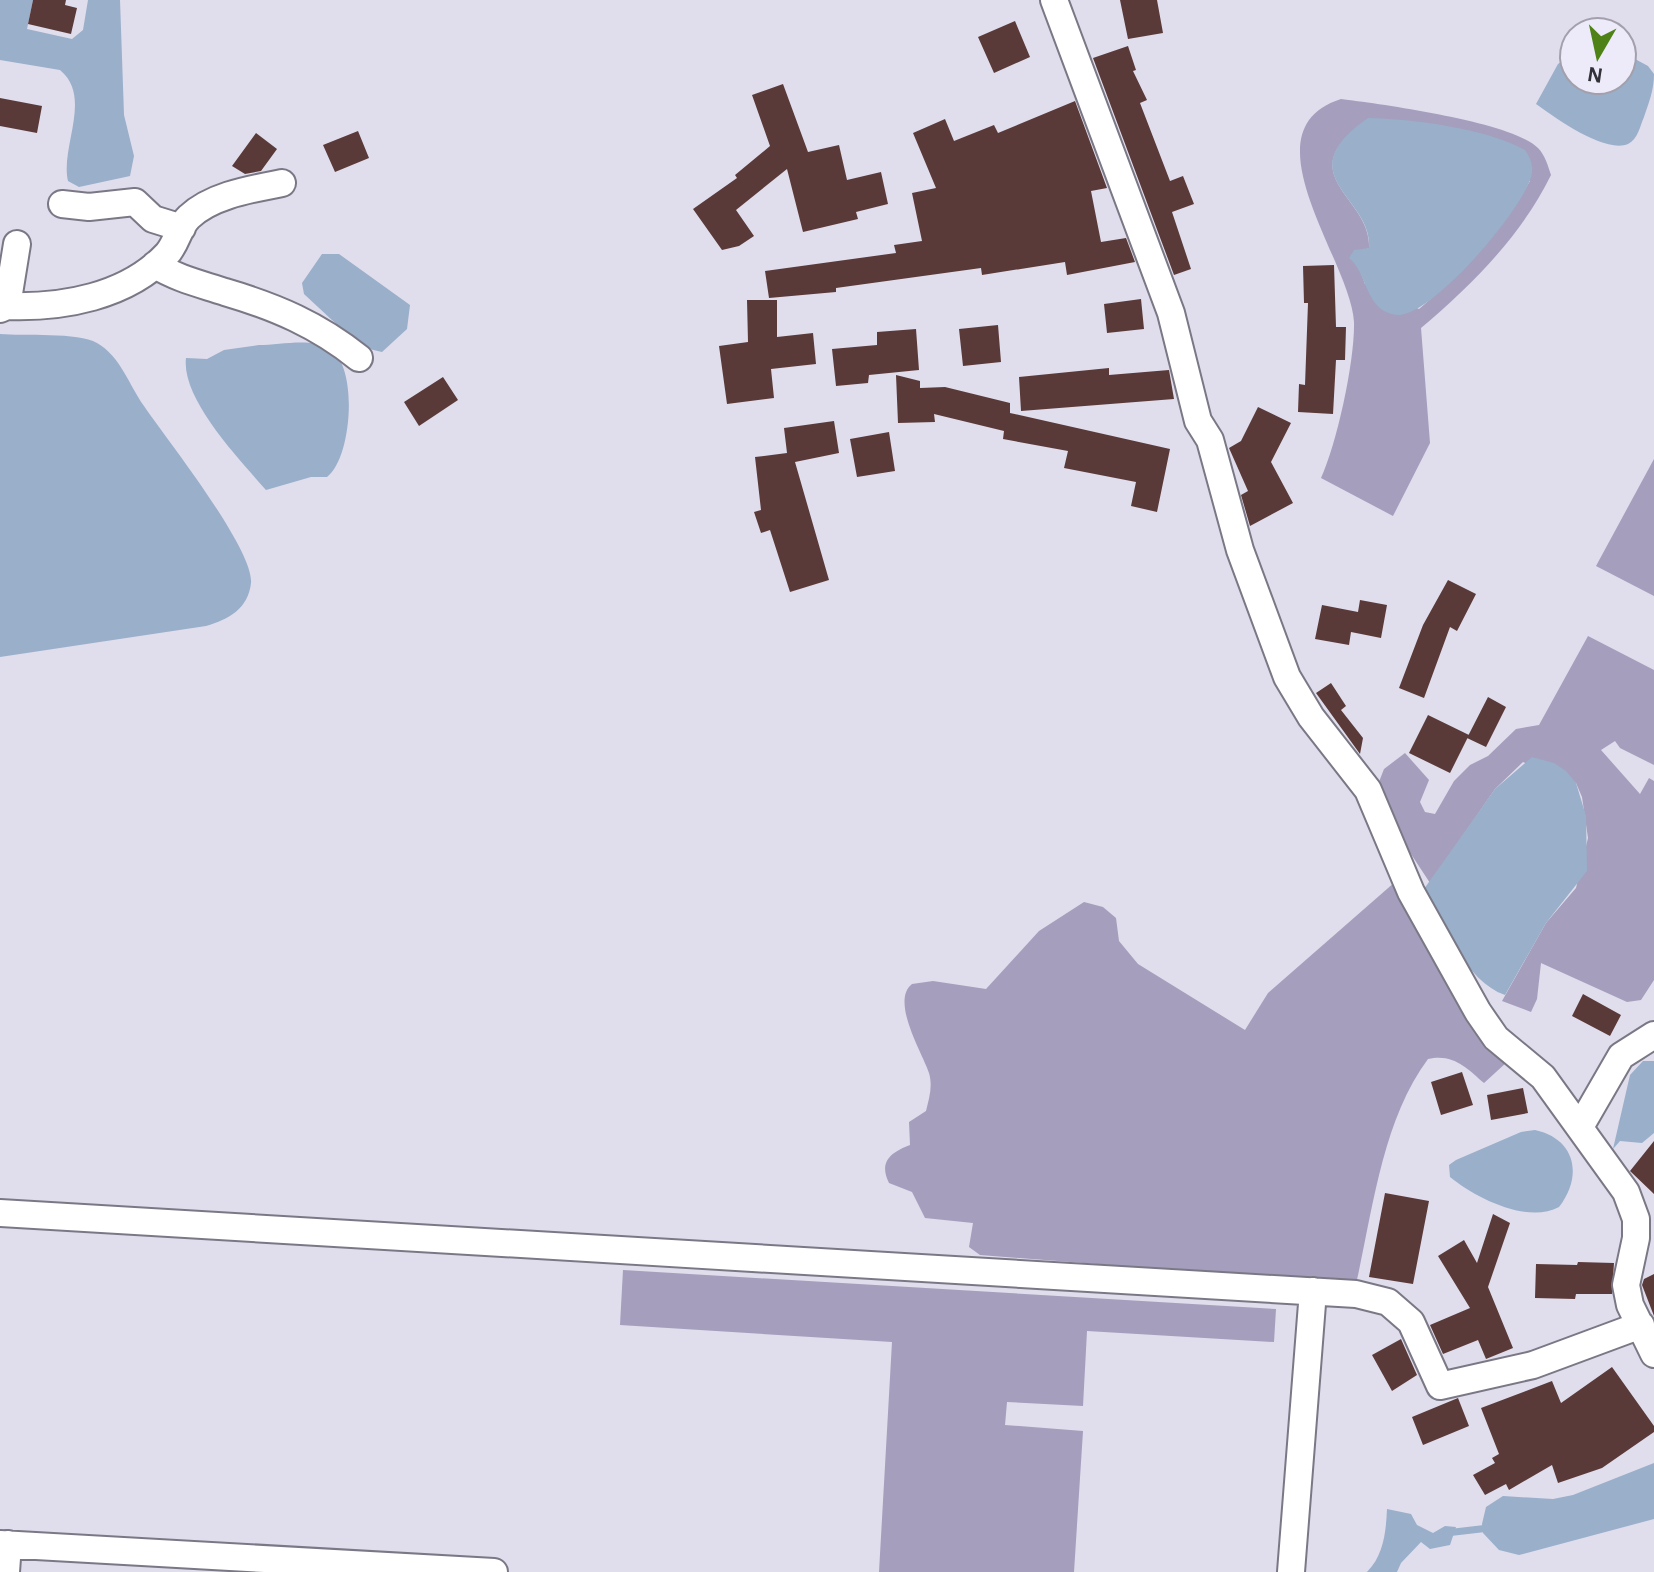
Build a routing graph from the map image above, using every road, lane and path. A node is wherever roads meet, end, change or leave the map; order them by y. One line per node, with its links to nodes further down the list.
1 (1054, 0): 10 (street)
2 (282, 183): 4 (street)
3 (62, 204): 4 (street)
4 (182, 228): 6 (street)
5 (17, 244): 7 (street)
6 (155, 265): 7 (street); 8 (street)
7 (3, 308)
8 (359, 358)
9 (1654, 1035): 10 (street)
10 (1580, 1127): 12 (street)
11 (0, 1213): 13 (street)
12 (1645, 1226): 14 (street)
13 (1313, 1291): 14 (street); 19 (street)
14 (1641, 1325): 15 (street)
15 (1654, 1354)
16 (4, 1544): 17 (street); 18 (street)
17 (6, 1572)
18 (494, 1572)
19 (1291, 1572)

